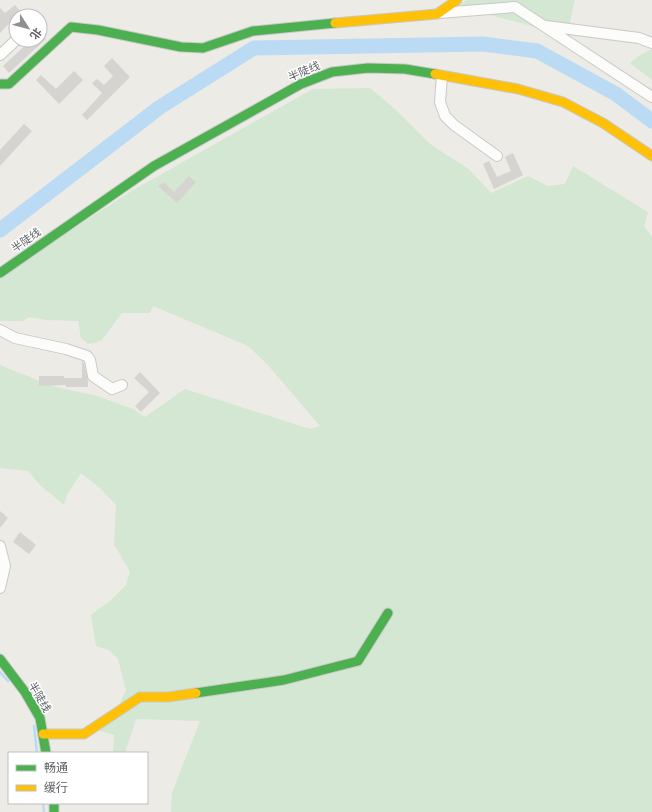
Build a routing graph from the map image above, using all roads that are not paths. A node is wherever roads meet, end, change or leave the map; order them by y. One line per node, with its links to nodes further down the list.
1 (457, 0): 3 (street)
2 (518, 3): 3 (street); 4 (street)
3 (437, 14): 9 (street)
4 (544, 26): 5 (street); 10 (street)
5 (652, 43)
6 (8, 48): 7 (street)
7 (0, 55)
8 (442, 76): 11 (street); 12 (street, 半陡线); 13 (street, 半陡线)
9 (0, 84)
10 (652, 97)
11 (497, 156)
12 (652, 156)
13 (0, 273)
14 (0, 330): 15 (street)
15 (122, 385)
16 (0, 546): 17 (street)
17 (0, 588)
18 (388, 613): 20 (street)
19 (0, 659): 20 (street, 半陡线)
20 (43, 734): 21 (street, 半陡线)
21 (46, 752)

